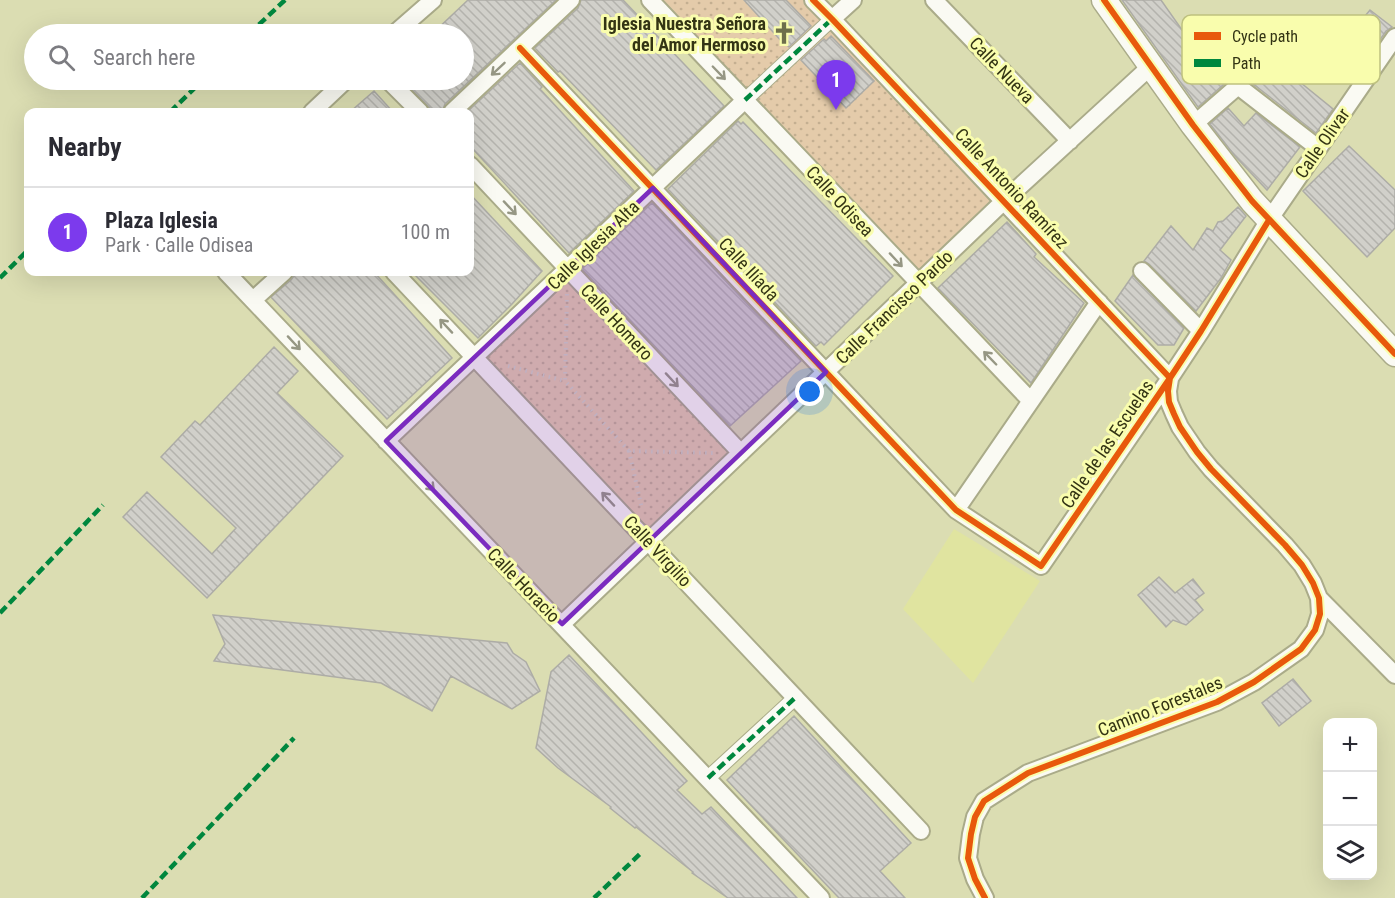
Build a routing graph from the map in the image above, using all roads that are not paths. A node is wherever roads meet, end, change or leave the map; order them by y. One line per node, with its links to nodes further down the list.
1 (433, 0): 9 (street)
2 (571, 0): 11 (street)
3 (650, 0): 17 (street, Calle Odisea, one-way to 17)
4 (813, 0): 8 (street, Calle Antonio Ramírez)
5 (853, 0): 8 (street, Calle Iglesia Alta)
6 (934, 0): 22 (street, Calle Nueva)
7 (1104, 0): 13 (main road)
8 (832, 18): 17 (street, Calle Iglesia Alta); 26 (street, Calle Antonio Ramírez)
9 (405, 24)
10 (1395, 37): 12 (street, Calle Olivar)
11 (520, 48): 20 (street, one-way to 20); 25 (street, Calle Ilíada)
12 (1380, 59)
13 (1151, 66): 21 (main road); 22 (street, Calle Francisco Pardo)
14 (1362, 84): 23 (street, Calle Olivar)
15 (335, 90): 18 (street)
16 (398, 90): 19 (street)
17 (745, 100): 25 (street, Calle Iglesia Alta); 33 (street, Calle Odisea, one-way to 33)
18 (316, 108)
19 (416, 108)
20 (456, 108)
21 (1193, 125): 23 (street); 27 (main road)
22 (1070, 141): 26 (street, Calle Francisco Pardo)
23 (1318, 148): 27 (street, Calle Olivar)
24 (474, 169): 28 (street, Calle Homero, one-way to 28)
25 (652, 188): 28 (street, Calle Iglesia Alta); 39 (street, Calle Ilíada)
26 (1004, 201): 33 (street, Calle Francisco Pardo); 35 (street, Calle Antonio Ramírez)
27 (1269, 220): 36 (street, Calle de las Escuelas); 37 (main road)
28 (567, 269): 38 (street, Calle Iglesia Alta); 43 (street, Calle Homero, one-way to 43)
29 (1142, 271): 36 (street)
30 (230, 276): 34 (street, Calle Horacio)
31 (280, 276): 34 (street)
32 (398, 276): 38 (street, Calle Virgilio, one-way to 32)
33 (918, 284): 39 (street, Calle Francisco Pardo); 41 (street, Calle Odisea, one-way to 33)
34 (253, 300): 42 (street, Calle Horacio, one-way to 42)
35 (1099, 302): 40 (street, Calle Antonio Ramírez); 41 (street)
36 (1201, 331): 40 (street, Calle de las Escuelas)
37 (1395, 354)
38 (474, 357): 42 (street, Calle Iglesia Alta); 45 (street, Calle Virgilio, one-way to 38)
39 (826, 372): 43 (street, Calle Francisco Pardo); 44 (street, Calle Ilíada)
40 (1170, 378): 44 (street, Calle de las Escuelas); 46 (street)
41 (1030, 400): 44 (street)
42 (386, 441): 47 (street, Calle Horacio, one-way to 47)
43 (741, 453): 45 (street, Calle Francisco Pardo)
44 (956, 510)
45 (649, 541): 47 (street, Calle Francisco Pardo); 49 (street, Calle Virgilio)
46 (1319, 598): 48 (street); 53 (street, Camino Forestales)
47 (562, 624): 50 (street, Calle Horacio)
48 (1395, 675)
49 (796, 697): 50 (street); 51 (street, Calle Virgilio)
50 (708, 778): 52 (street, Calle Horacio)
51 (921, 831)
52 (821, 898)
53 (985, 898)

